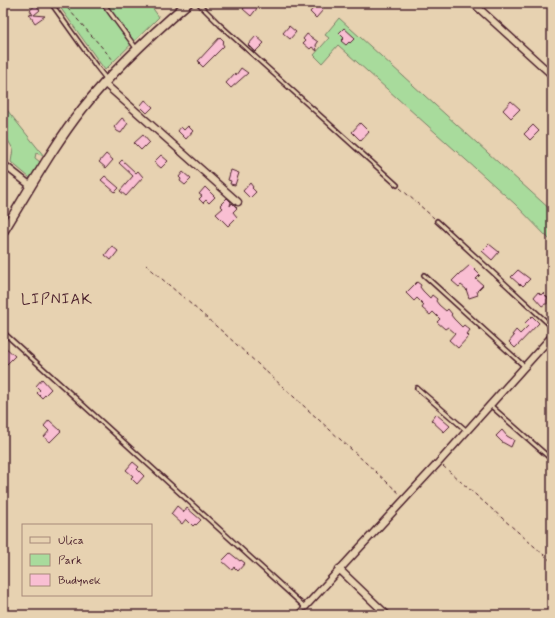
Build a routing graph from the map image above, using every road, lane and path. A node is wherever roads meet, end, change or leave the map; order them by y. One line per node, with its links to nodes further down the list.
1 (51, 3): 10 (lane)
2 (63, 3): 8 (path)
3 (103, 3): 7 (lane)
4 (188, 3): 7 (street)
5 (198, 3): 12 (lane)
6 (473, 3): 9 (street)
7 (137, 50): 8 (street)
8 (119, 67): 10 (street)
9 (552, 75)
10 (106, 81): 13 (street); 14 (street)
11 (3, 164): 13 (street)
12 (397, 185): 15 (path)
13 (31, 186): 16 (street)
14 (238, 202)
15 (437, 221): 19 (lane)
16 (3, 232)
17 (146, 265): 28 (path)
18 (424, 274): 22 (lane)
19 (552, 326)
20 (3, 332): 31 (lane)
21 (552, 336): 22 (street)
22 (524, 366): 24 (street)
23 (417, 388): 25 (lane)
24 (490, 405): 25 (street); 26 (lane)
25 (467, 430): 27 (street)
26 (552, 460)
27 (439, 462): 28 (street); 29 (path)
28 (405, 498): 30 (street)
29 (552, 562)
30 (339, 569): 31 (street); 33 (street)
31 (305, 607): 32 (lane)
32 (298, 615)
33 (387, 615)

